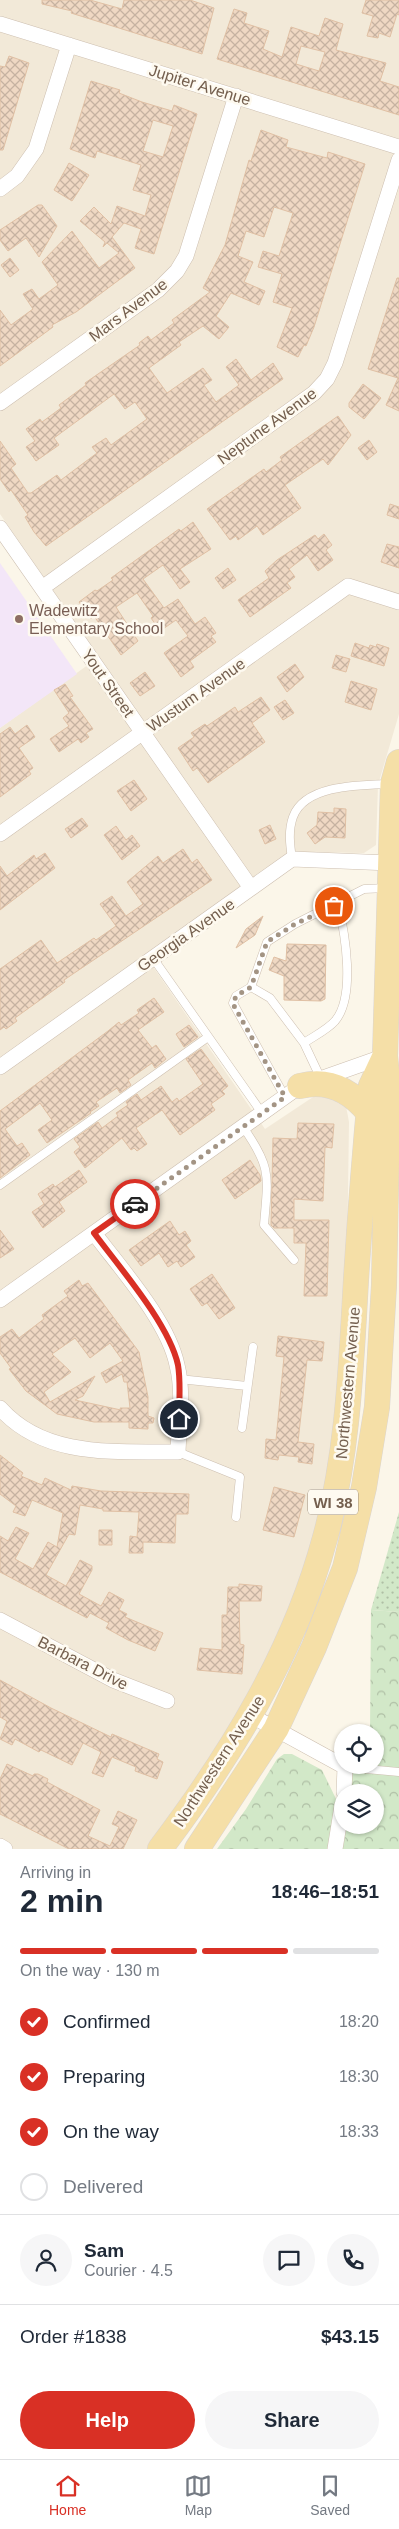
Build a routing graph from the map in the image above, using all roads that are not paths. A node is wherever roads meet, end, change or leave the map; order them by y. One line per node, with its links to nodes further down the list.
1 (0, 24): 2 (street, Jupiter Avenue)
2 (69, 45): 3 (street, Jupiter Avenue); 6 (street)
3 (236, 96): 4 (street, Jupiter Avenue); 7 (street, Mars Avenue)
4 (399, 147)
5 (399, 160): 9 (street, Neptune Avenue)
6 (0, 189)
7 (0, 403)
8 (0, 528): 9 (street, Yout Street)
9 (42, 588): 11 (street, Yout Street)
10 (399, 602): 11 (street, Wustum Avenue)
11 (142, 733): 13 (street, Wustum Avenue); 16 (street, Yout Street)
12 (396, 773): 14 (lane); 15 (main road, Northwestern Avenue / WI 38)
13 (0, 834)
14 (292, 859): 15 (street); 16 (street, Georgia Avenue)
15 (390, 862): 17 (main road, Northwestern Avenue / WI 38)
16 (251, 888): 19 (street, Georgia Avenue)
17 (389, 888): 18 (lane); 23 (main road, Northwestern Avenue / WI 38)
18 (338, 904): 20 (lane); 22 (lane)
19 (153, 958): 21 (lane); 24 (street, Georgia Avenue)
20 (251, 987): 22 (lane); 25 (lane)
21 (208, 1037): 27 (lane); 29 (lane)
22 (304, 1043): 25 (lane)
23 (385, 1056): 25 (street); 26 (main road, Northwestern Avenue / WI 38); 43 (main road, Northwestern Avenue / WI 38)
24 (0, 1067)
25 (302, 1087): 26 (main road); 27 (street)
26 (368, 1112): 42 (main road, Northwestern Avenue / WI 38)
27 (262, 1113): 28 (street)
28 (243, 1127): 30 (street); 31 (lane)
29 (0, 1185)
30 (94, 1233): 32 (street); 34 (street)
31 (294, 1260)
32 (2, 1294)
33 (253, 1347): 35 (lane)
34 (179, 1379): 35 (lane); 38 (street)
35 (247, 1386): 37 (lane)
36 (0, 1408): 38 (street)
37 (242, 1428)
38 (178, 1452): 39 (lane)
39 (236, 1517)
40 (0, 1620): 41 (street, Barbara Drive)
41 (167, 1701)
42 (250, 1715): 43 (street); 50 (main road, Northwestern Avenue / WI 38)
43 (276, 1729): 44 (street); 51 (main road, Northwestern Avenue / WI 38)
44 (334, 1761)
45 (384, 1771): 46 (lane)
46 (399, 1772)
47 (337, 1834): 52 (street)
48 (0, 1846): 49 (street)
49 (5, 1849)
50 (160, 1849)
51 (197, 1849)
52 (335, 1849)

